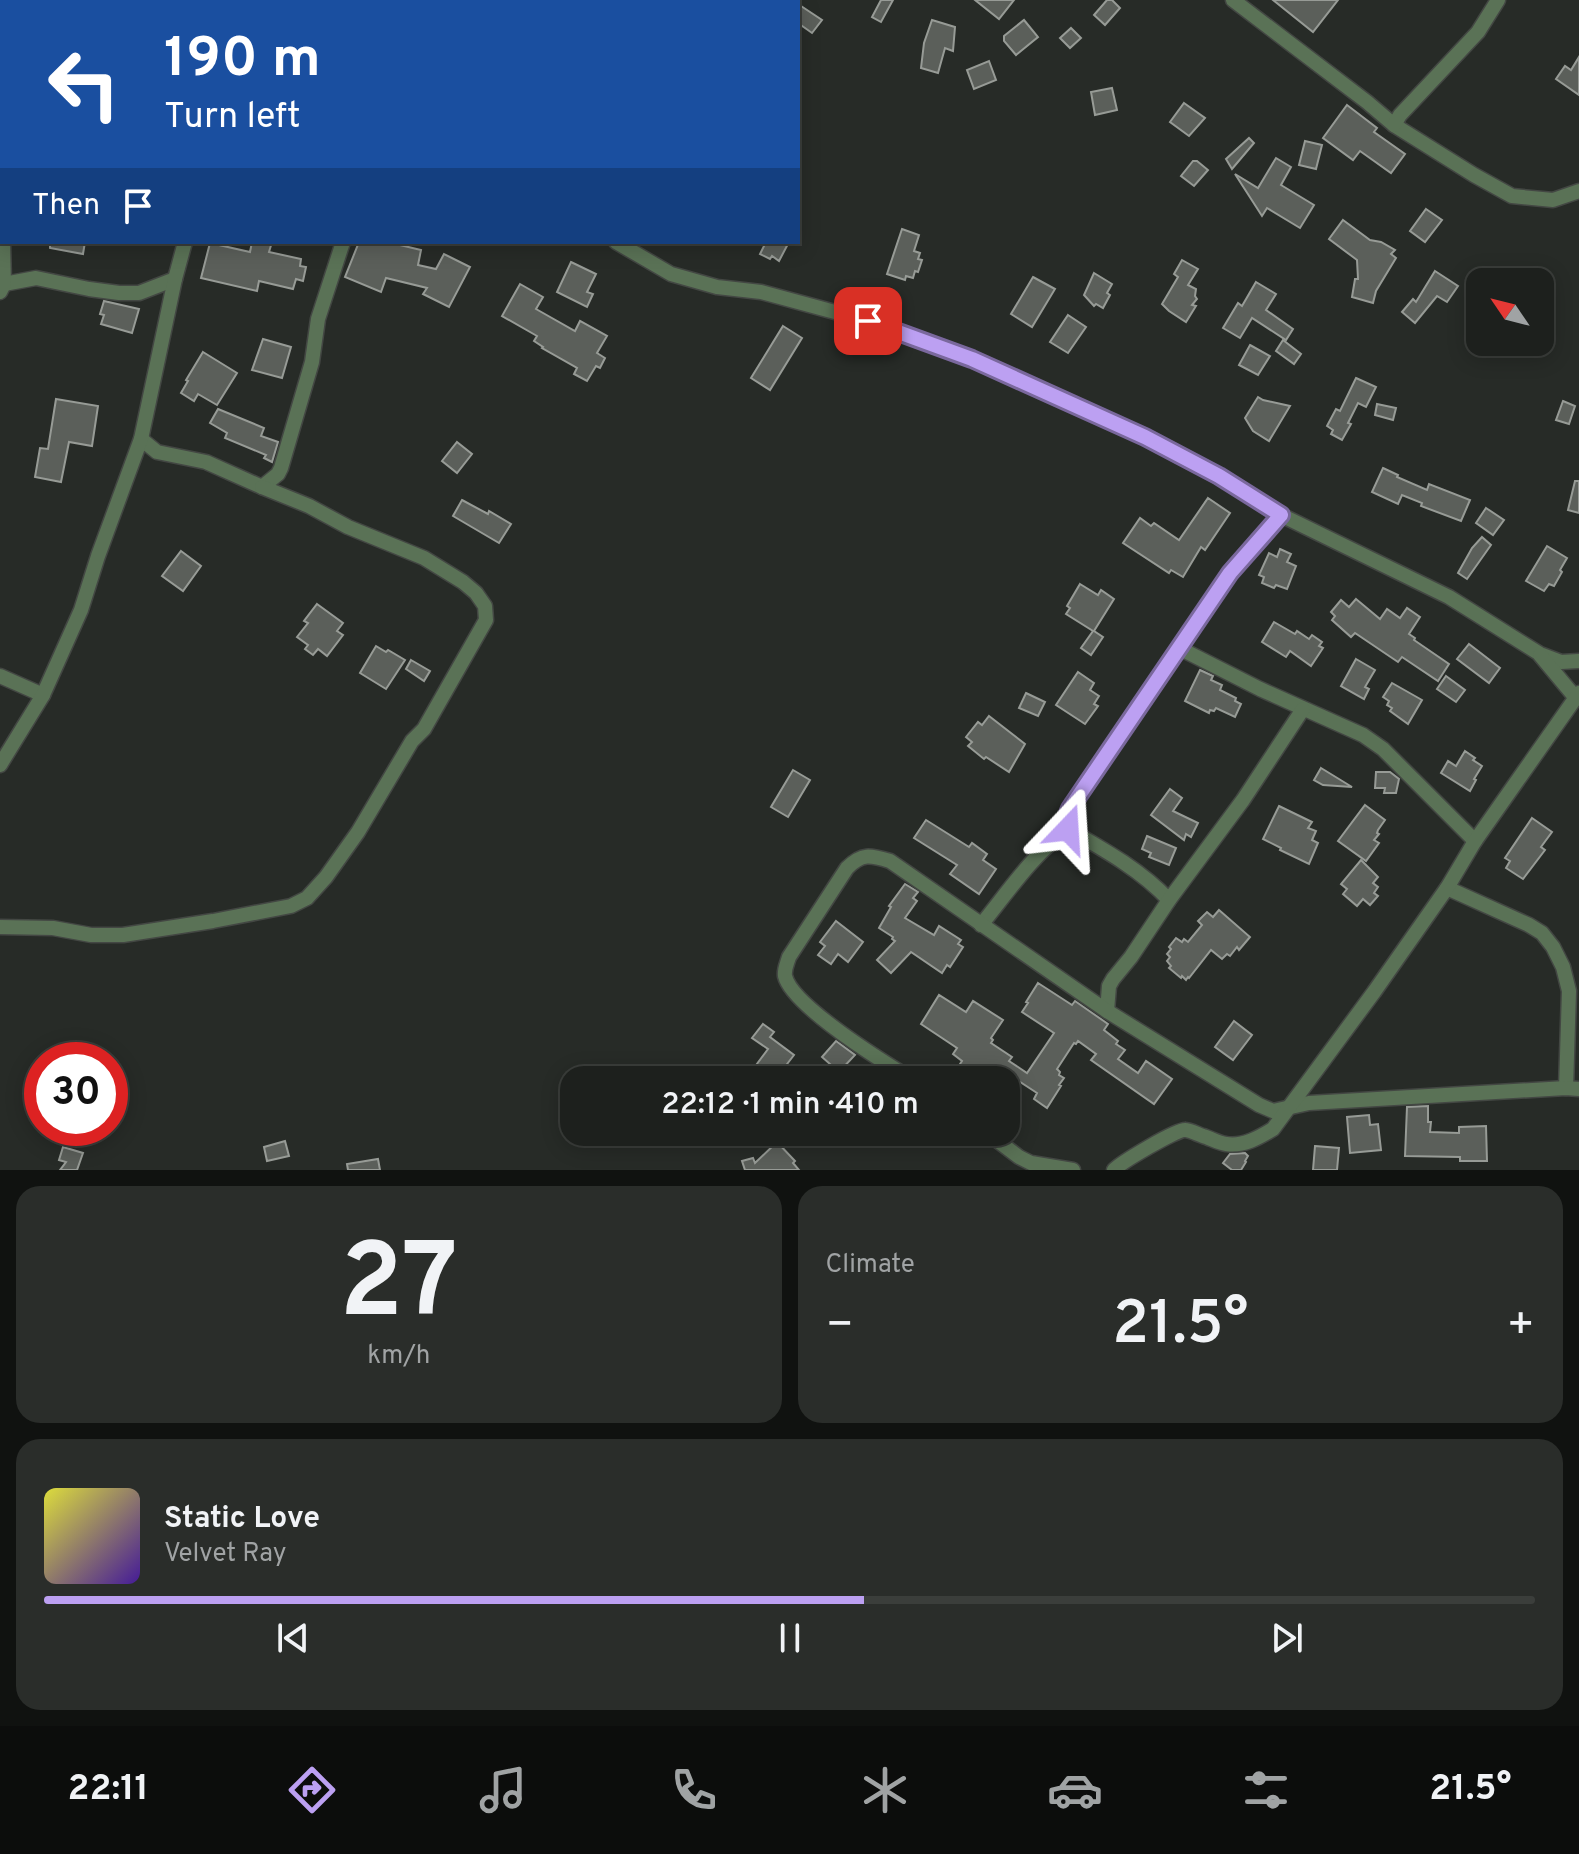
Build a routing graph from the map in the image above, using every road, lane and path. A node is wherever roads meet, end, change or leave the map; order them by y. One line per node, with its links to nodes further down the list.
1 (1233, 0): 3 (street)
2 (1498, 0): 3 (street)
3 (1394, 125): 4 (street)
4 (1579, 191)
5 (3, 244): 10 (street)
6 (184, 244): 9 (street)
7 (342, 244): 12 (street)
8 (619, 244): 13 (street)
9 (175, 279): 10 (street); 11 (street)
10 (2, 288)
11 (141, 439): 12 (street); 18 (street)
12 (262, 487): 27 (street)
13 (1281, 515): 14 (street); 15 (street)
14 (1179, 648): 20 (street); 22 (street)
15 (1540, 654): 16 (street); 19 (street)
16 (1579, 661)
17 (0, 676): 18 (street)
18 (43, 695): 21 (street)
19 (1577, 695): 23 (street)
20 (1303, 709): 23 (street); 25 (street)
21 (0, 765)
22 (1068, 829): 25 (street); 26 (street)
23 (1475, 841): 24 (street)
24 (1447, 888): 30 (street); 31 (street)
25 (1169, 900): 28 (street)
26 (981, 925): 28 (street); 29 (street)
27 (0, 927)
28 (1107, 1011): 31 (street)
29 (892, 1066)
30 (1572, 1088): 31 (street)
31 (1291, 1106): 34 (street)
32 (1004, 1146): 33 (street)
33 (1073, 1170)
34 (1114, 1170)

